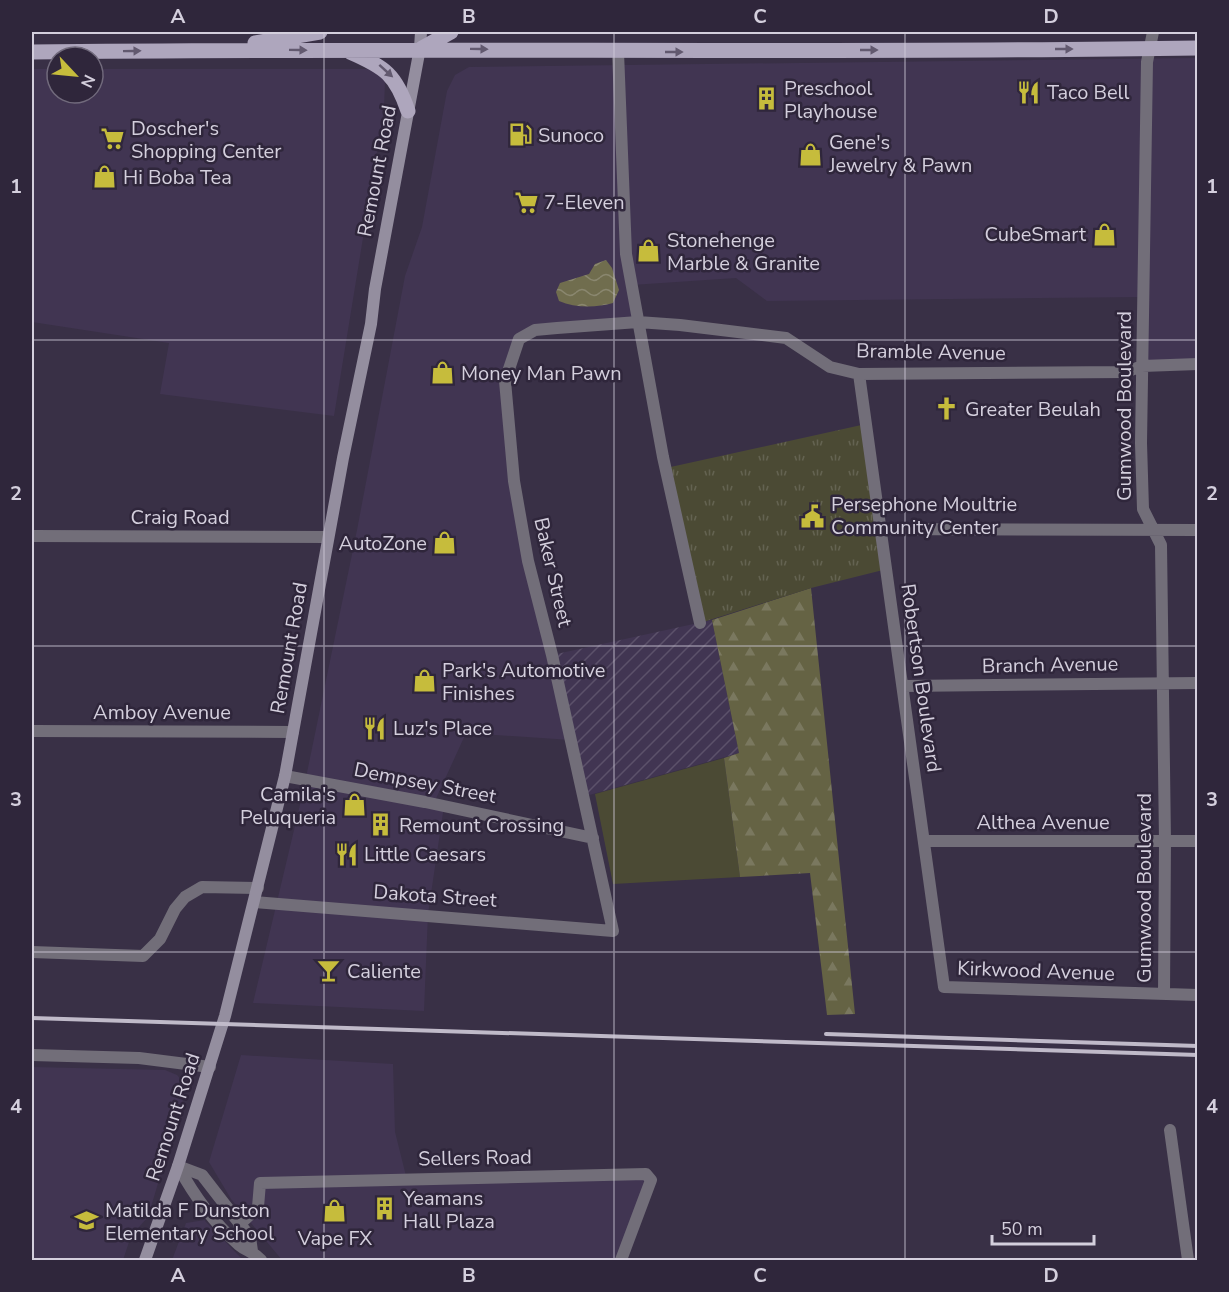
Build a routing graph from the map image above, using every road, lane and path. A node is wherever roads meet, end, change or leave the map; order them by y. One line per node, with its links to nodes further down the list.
1 (320, 32): 8 (main road)
2 (421, 32): 5 (main road, Remount Road)
3 (451, 32): 5 (main road)
4 (1153, 32): 6 (street, Gumwood Boulevard)
5 (420, 48): 9 (main road); 11 (main road, one-way to 11); 12 (main road, Remount Road)
6 (1149, 48): 7 (main road); 11 (main road, one-way to 6); 15 (street, Gumwood Boulevard)
7 (1197, 48)
8 (218, 49): 9 (main road, one-way to 9); 10 (main road, one-way to 8)
9 (345, 50): 12 (main road, one-way to 12)
10 (32, 52)
11 (618, 52): 13 (street)
12 (408, 111): 21 (main road, Remount Road)
13 (638, 322): 16 (street, Bramble Avenue); 22 (street); 29 (street, Baker Street)
14 (1197, 364): 15 (street, Bramble Avenue)
15 (1142, 366): 16 (street, Bramble Avenue); 18 (street, Gumwood Boulevard)
16 (860, 374): 17 (street, Robertson Boulevard)
17 (881, 529): 18 (street); 25 (street, Robertson Boulevard)
18 (1155, 530): 19 (street); 23 (street, Gumwood Boulevard)
19 (1197, 530)
20 (32, 536): 21 (street, Craig Road)
21 (328, 537): 27 (main road, Remount Road)
22 (699, 623)
23 (1162, 683): 24 (street, Branch Avenue); 25 (street, Branch Avenue); 31 (street, Gumwood Boulevard)
24 (1197, 683)
25 (903, 686): 30 (street, Robertson Boulevard)
26 (32, 731): 27 (street, Amboy Avenue)
27 (293, 732): 28 (main road, Remount Road)
28 (285, 776): 29 (street, Dempsey Street); 33 (main road, Remount Road)
29 (593, 838): 35 (street, Baker Street)
30 (924, 841): 31 (street, Althea Avenue); 37 (street, Robertson Boulevard)
31 (1165, 841): 32 (street, Althea Avenue); 38 (street, Gumwood Boulevard)
32 (1197, 841)
33 (258, 888): 34 (main road, Remount Road); 36 (street)
34 (254, 902): 35 (street, Dakota Street); 41 (main road, Remount Road)
35 (613, 931)
36 (32, 952)
37 (944, 987): 38 (street, Kirkwood Avenue)
38 (1164, 994): 39 (street, Kirkwood Avenue)
39 (1197, 995)
40 (32, 1054): 41 (street)
41 (210, 1066): 43 (main road, Remount Road)
42 (1170, 1130): 49 (street)
43 (178, 1166): 44 (street); 45 (street); 46 (main road, Remount Road)
44 (239, 1224): 45 (street); 48 (street, Sellers Road)
45 (252, 1251): 47 (street)
46 (145, 1260)
47 (261, 1260)
48 (621, 1260)
49 (1188, 1260)

